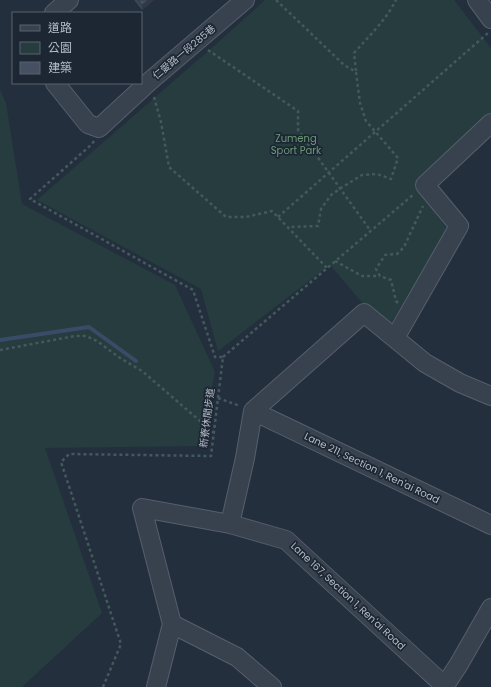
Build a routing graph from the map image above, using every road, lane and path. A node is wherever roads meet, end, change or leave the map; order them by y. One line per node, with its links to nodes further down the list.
1 (69, 0): 8 (street)
2 (245, 0): 11 (street, 仁愛路一段285巷)
3 (276, 0): 12 (path)
4 (396, 0): 12 (path)
5 (477, 0): 9 (street)
6 (488, 0): 7 (street)
7 (491, 4)
8 (55, 12)
9 (491, 19)
10 (491, 30): 17 (path)
11 (196, 42): 13 (street, 仁愛路一段285巷); 18 (path)
12 (356, 72): 17 (path)
13 (150, 81): 16 (street, 仁愛路一段285巷); 21 (path)
14 (57, 84): 16 (street)
15 (491, 123): 20 (street)
16 (98, 128): 30 (path)
17 (374, 132): 18 (path); 19 (path)
18 (329, 171): 19 (path); 21 (path)
19 (341, 188): 22 (path); 23 (path)
20 (428, 188): 23 (path); 26 (path); 27 (street)
21 (278, 217): 22 (path)
22 (288, 227): 25 (path)
23 (370, 230): 24 (path)
24 (335, 261): 25 (path); 26 (path)
25 (327, 268): 30 (path)
26 (380, 276): 27 (path)
27 (410, 313): 28 (street)
28 (396, 338): 31 (street); 33 (street)
29 (0, 350): 34 (path)
30 (223, 357): 32 (path, 新寮休閒步道)
31 (491, 396)
32 (218, 398): 33 (path); 34 (path, 新寮休閒步道)
33 (254, 411): 35 (street); 36 (street, Lane 211, Section 1, Ren'ai Road)
34 (214, 433): 40 (path, 新寮休閒步道)
35 (230, 524): 38 (street, Lane 167, Section 1, Ren'ai Road); 43 (street, Lane 167, Section 1, Ren'ai Road)
36 (491, 525)
37 (491, 608): 43 (street)
38 (172, 624): 41 (street); 42 (street)
39 (491, 629): 43 (street)
40 (103, 687)
41 (156, 687)
42 (272, 687)
43 (448, 687)

